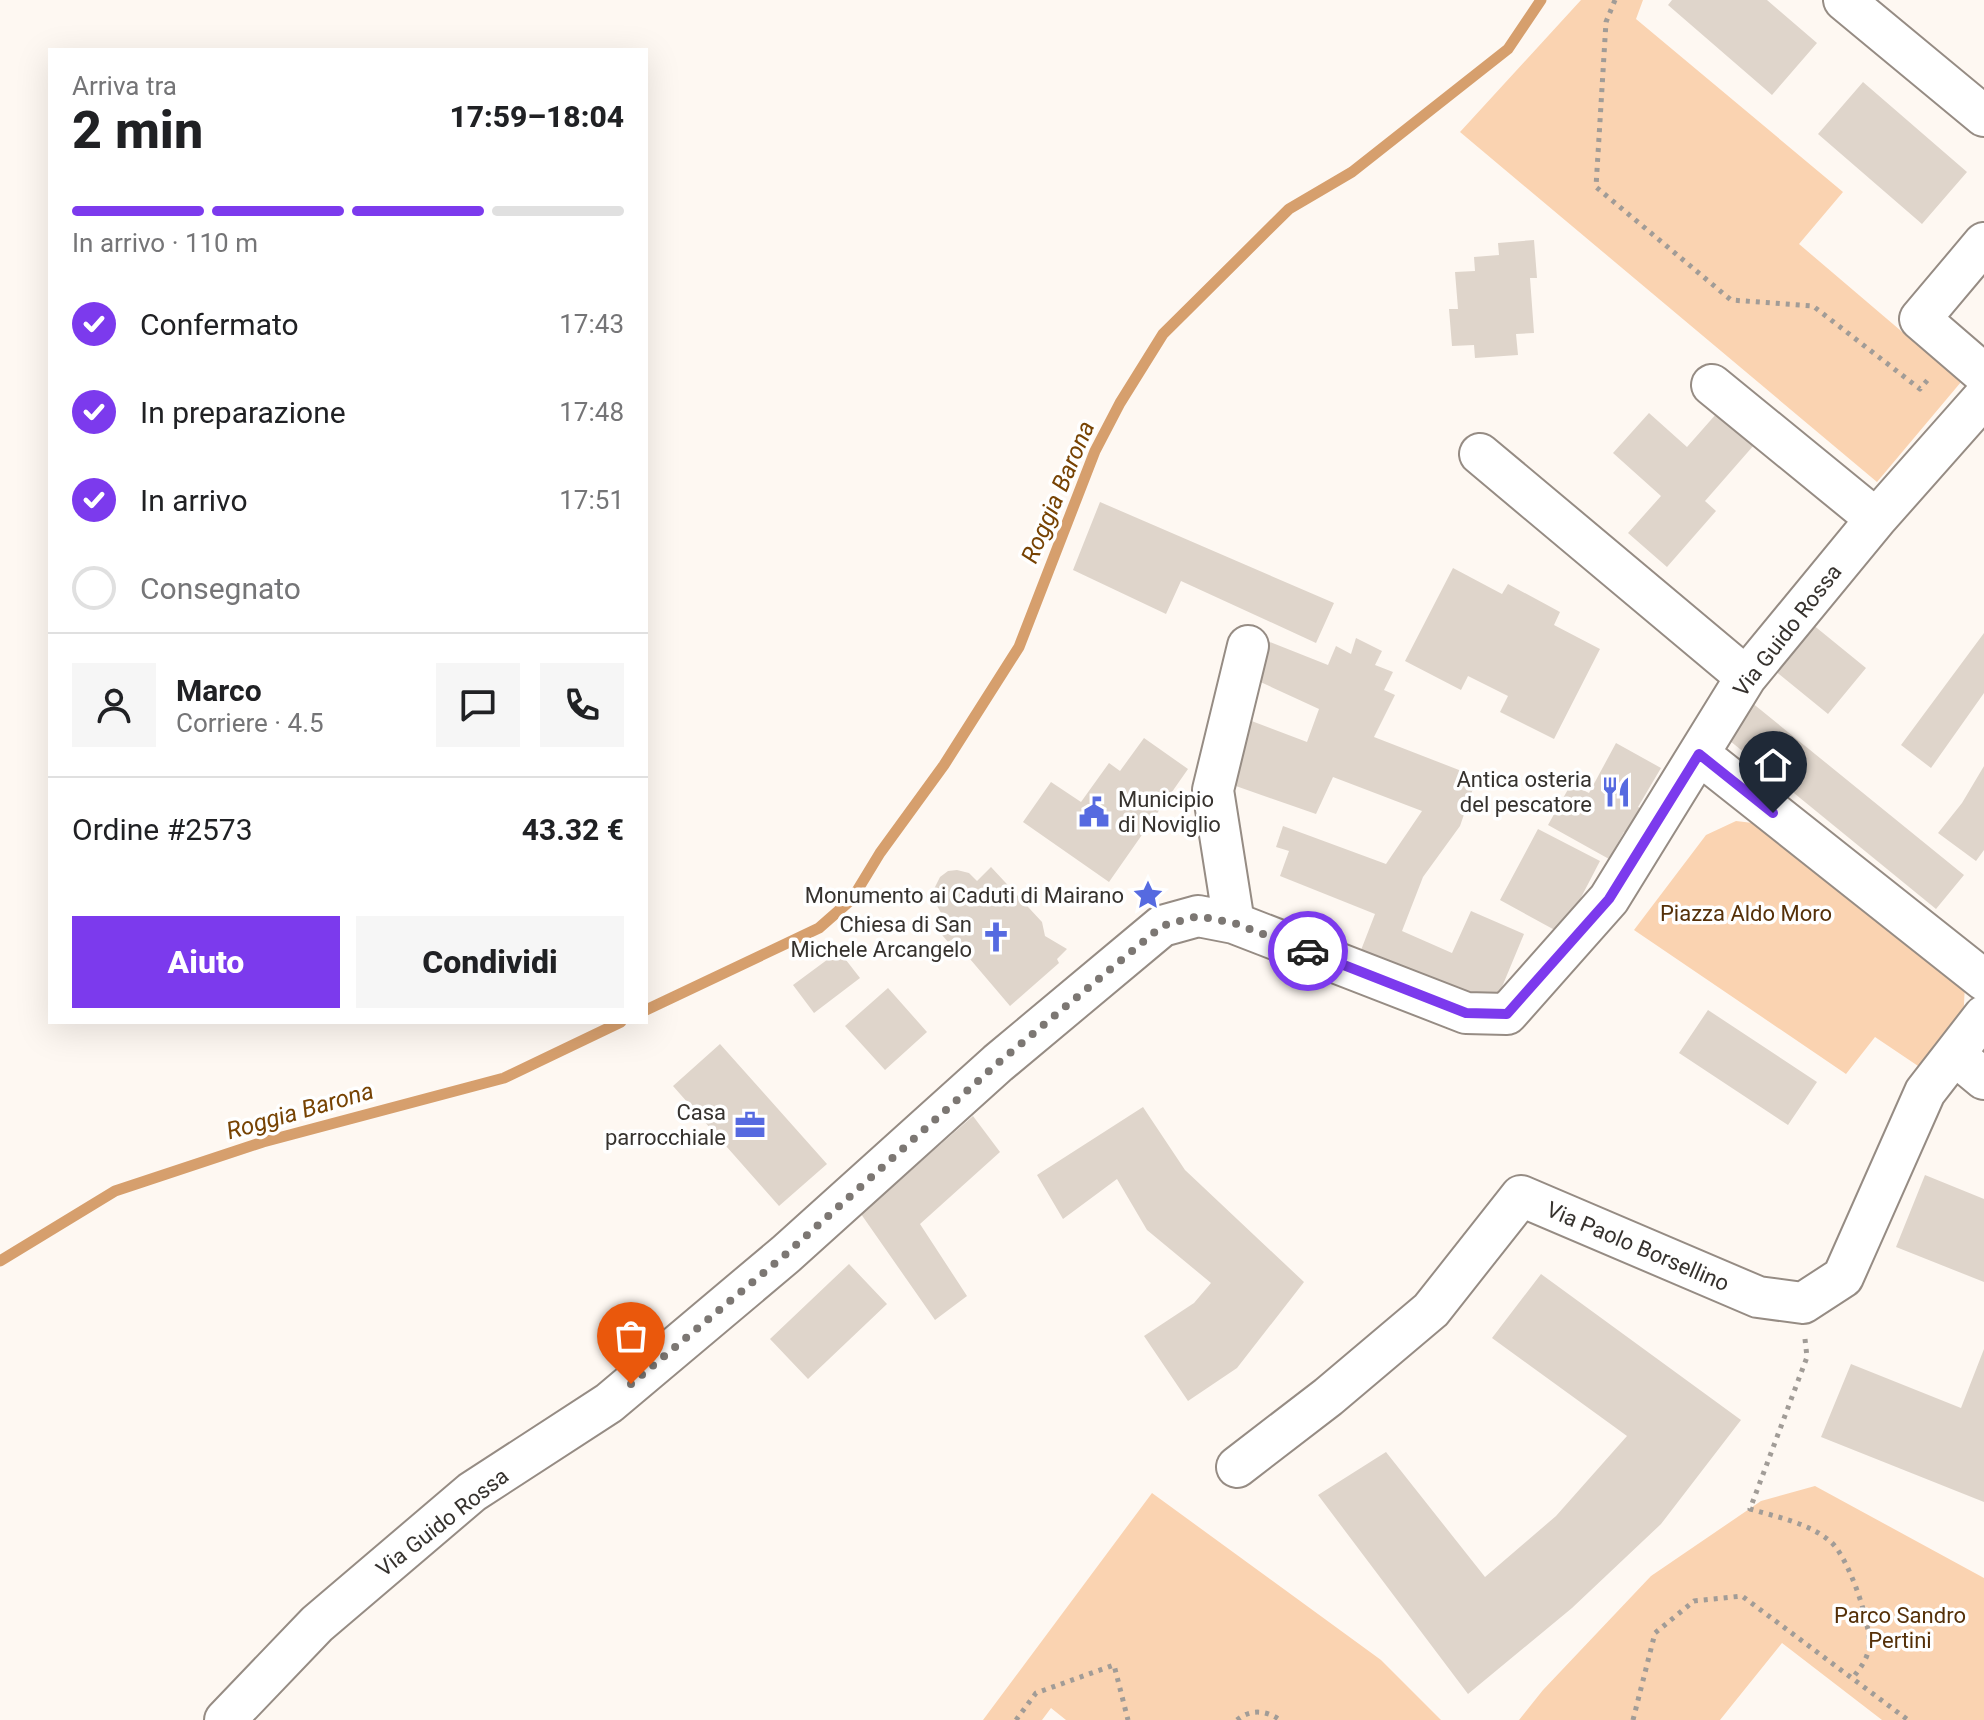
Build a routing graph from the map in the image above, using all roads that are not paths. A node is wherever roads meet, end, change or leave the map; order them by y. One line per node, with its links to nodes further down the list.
1 (1844, 0): 2 (street)
2 (1984, 116)
3 (1984, 243): 4 (street)
4 (1969, 361)
5 (1712, 385): 8 (street)
6 (1984, 397): 8 (street, Via Guido Rossa)
7 (1480, 454): 10 (street)
8 (1876, 519): 10 (street, Via Guido Rossa)
9 (1248, 646): 12 (street)
10 (1746, 677): 11 (street, Via Guido Rossa)
11 (1699, 754): 12 (street, Via Guido Rossa); 13 (street)
12 (1234, 923): 17 (street, Via Guido Rossa)
13 (1984, 980)
14 (1984, 1016): 15 (street)
15 (1969, 1067): 16 (street, Via Paolo Borsellino)
16 (1237, 1467)
17 (225, 1720)

